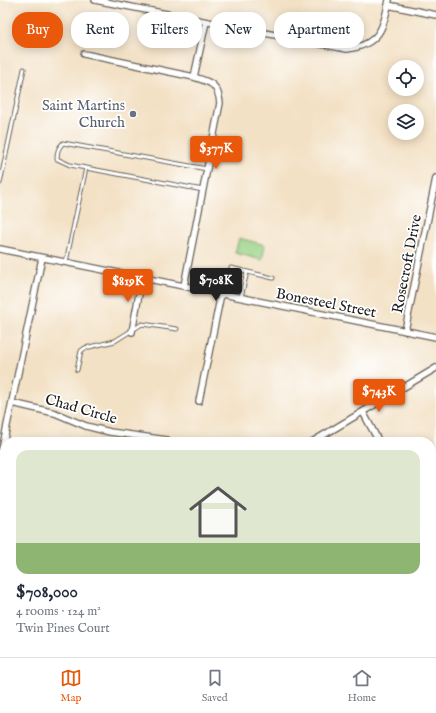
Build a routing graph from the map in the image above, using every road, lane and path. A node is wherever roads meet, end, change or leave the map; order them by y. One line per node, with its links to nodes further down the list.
1 (95, 0): 4 (street)
2 (389, 3): 3 (street); 4 (street)
3 (436, 15)
4 (206, 22): 7 (street)
5 (84, 54): 7 (street)
6 (24, 69): 11 (lane)
7 (194, 77): 9 (street)
8 (86, 168): 9 (lane); 12 (lane); 15 (lane)
9 (207, 170): 12 (street)
10 (436, 178): 24 (street, Rosecroft Drive)
11 (0, 183)
12 (203, 190): 20 (street)
13 (0, 249): 14 (street, Bonesteel Street)
14 (42, 258): 15 (street, Bonesteel Street); 30 (street)
15 (66, 262): 18 (street, Bonesteel Street)
16 (231, 268): 17 (lane)
17 (247, 272): 19 (lane); 22 (lane)
18 (142, 278): 20 (street, Bonesteel Street); 25 (street)
19 (272, 278)
20 (184, 286): 21 (street, Bonesteel Street)
21 (221, 294): 22 (street, Bonesteel Street); 29 (street)
22 (241, 298): 24 (street, Bonesteel Street)
23 (177, 329): 25 (lane)
24 (405, 331): 26 (street, Bonesteel Street)
25 (132, 332): 28 (lane)
26 (436, 337)
27 (436, 368): 31 (street)
28 (77, 370)
29 (199, 401)
30 (12, 403): 32 (street); 33 (street, Chad Circle)
31 (363, 412): 34 (street); 35 (street)
32 (5, 437)
33 (146, 437)
34 (320, 437)
35 (376, 437)

